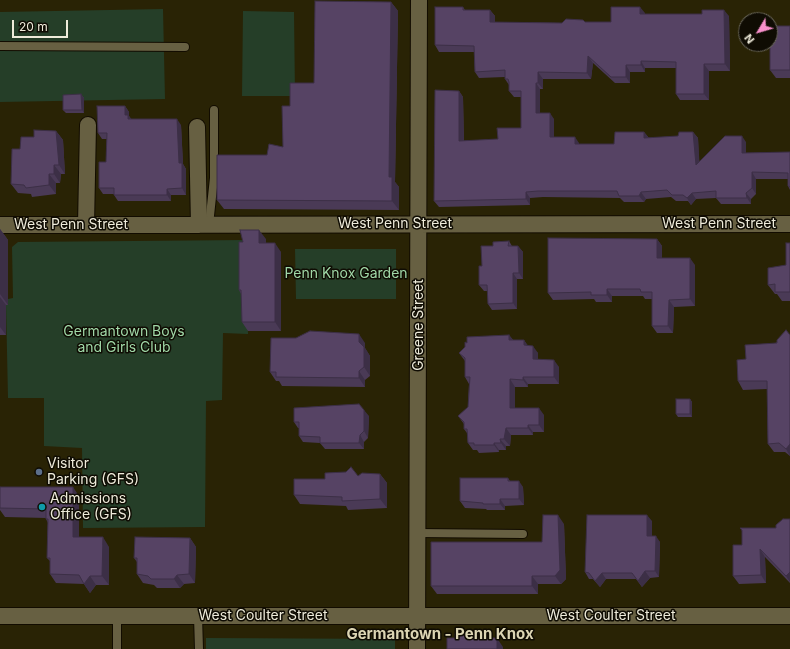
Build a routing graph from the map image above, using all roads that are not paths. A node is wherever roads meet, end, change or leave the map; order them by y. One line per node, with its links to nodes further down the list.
1 (419, 0): 7 (street, Greene Street)
2 (0, 46): 3 (lane)
3 (185, 47)
4 (214, 110): 11 (lane)
5 (88, 125): 10 (street)
6 (197, 127): 11 (street)
7 (419, 224): 8 (street, West Penn Street); 11 (street, West Penn Street); 12 (street, Greene Street)
8 (790, 224)
9 (0, 225): 10 (street, West Penn Street)
10 (86, 225): 11 (street, West Penn Street)
11 (204, 225)
12 (418, 533): 13 (lane); 17 (street, Greene Street)
13 (523, 534)
14 (0, 616): 15 (street, West Coulter Street)
15 (117, 616): 16 (street, West Coulter Street); 19 (lane)
16 (198, 616): 17 (street, West Coulter Street); 20 (lane)
17 (417, 616): 18 (street, West Coulter Street); 21 (street, Greene Street)
18 (790, 616)
19 (117, 649)
20 (199, 649)
21 (417, 649)

